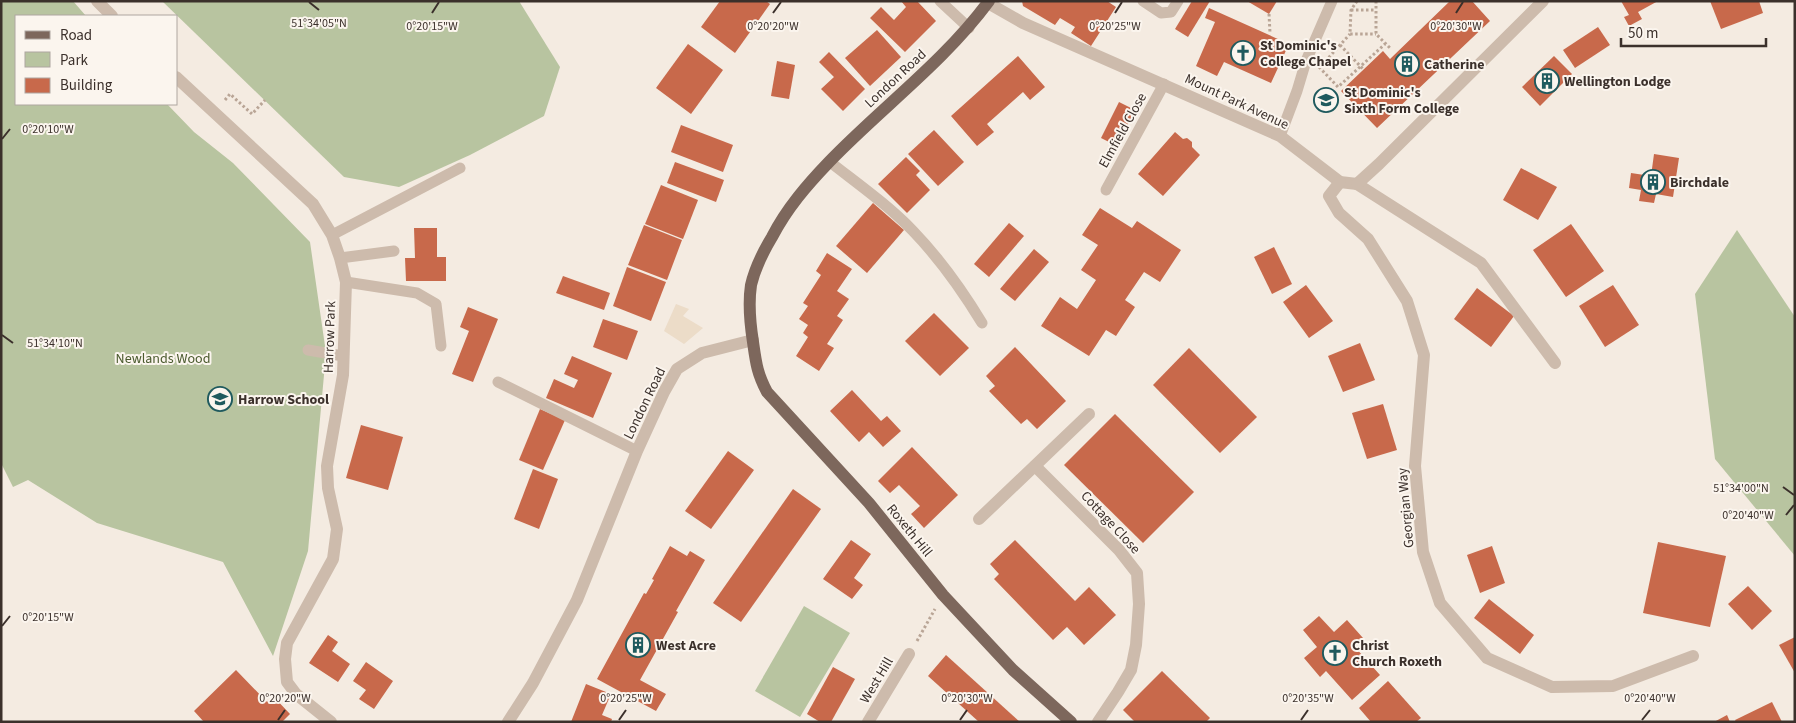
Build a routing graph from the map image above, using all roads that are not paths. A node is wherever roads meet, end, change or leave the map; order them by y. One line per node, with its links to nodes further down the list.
1 (97, 1): 8 (street)
2 (940, 1): 9 (lane)
3 (1143, 1): 4 (lane)
4 (1178, 1)
5 (1332, 1): 12 (lane)
6 (1543, 1): 16 (street)
7 (988, 2): 9 (main road, London Road); 11 (street, Mount Park Avenue)
8 (111, 15)
9 (969, 28): 13 (main road, London Road)
10 (178, 79): 18 (street, Harrow Park)
11 (1164, 84): 12 (street, Mount Park Avenue); 17 (lane, Elmfield Close)
12 (1280, 136): 15 (street, Mount Park Avenue)
13 (830, 162): 22 (lane); 23 (main road, London Road)
14 (460, 168): 18 (lane)
15 (1340, 182): 16 (street); 34 (street, Georgian Way)
16 (1357, 184): 27 (street)
17 (1106, 190)
18 (332, 235): 20 (street, Harrow Park)
19 (394, 251): 20 (lane)
20 (340, 258): 21 (street, Harrow Park)
21 (346, 282): 24 (lane); 26 (street, Harrow Park)
22 (982, 323)
23 (753, 340): 30 (street, London Road); 38 (main road, Roxeth Hill)
24 (441, 346)
25 (308, 350): 26 (lane)
26 (343, 356): 35 (street, Harrow Park)
27 (1555, 363)
28 (498, 382): 30 (lane)
29 (1089, 414): 31 (street)
30 (637, 451): 36 (street, London Road)
31 (1035, 466): 32 (street); 39 (street, Cottage Close)
32 (979, 519)
33 (909, 654): 37 (street, West Hill)
34 (1692, 656)
35 (329, 721)
36 (508, 722)
37 (868, 722)
38 (1070, 722)
39 (1098, 722)

